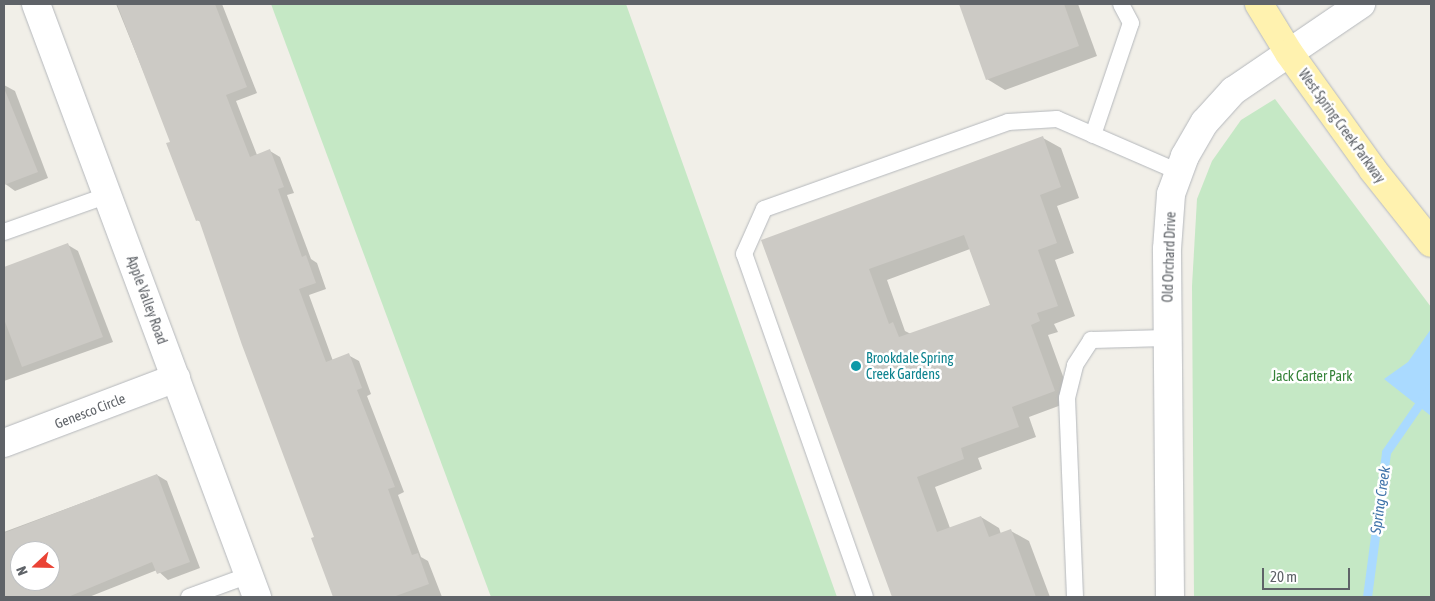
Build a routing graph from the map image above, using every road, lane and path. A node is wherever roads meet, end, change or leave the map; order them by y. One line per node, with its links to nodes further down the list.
1 (36, 4): 8 (street, Apple Valley Road)
2 (1121, 4): 6 (lane)
3 (1259, 4): 5 (main road, West Spring Creek Parkway)
4 (1361, 4): 5 (street, Old Orchard Drive)
5 (1289, 53): 7 (street, Old Orchard Drive); 10 (main road, West Spring Creek Parkway)
6 (1093, 135): 7 (lane); 16 (lane)
7 (1179, 172): 11 (street, Old Orchard Drive)
8 (108, 194): 9 (lane); 12 (street, Apple Valley Road)
9 (4, 232)
10 (1431, 243)
11 (1168, 338): 17 (lane); 18 (street, Old Orchard Drive)
12 (176, 378): 13 (street, Genesco Circle); 14 (street, Apple Valley Road)
13 (4, 443)
14 (253, 586): 15 (lane)
15 (189, 597)
16 (866, 597)
17 (1075, 597)
18 (1170, 597)

